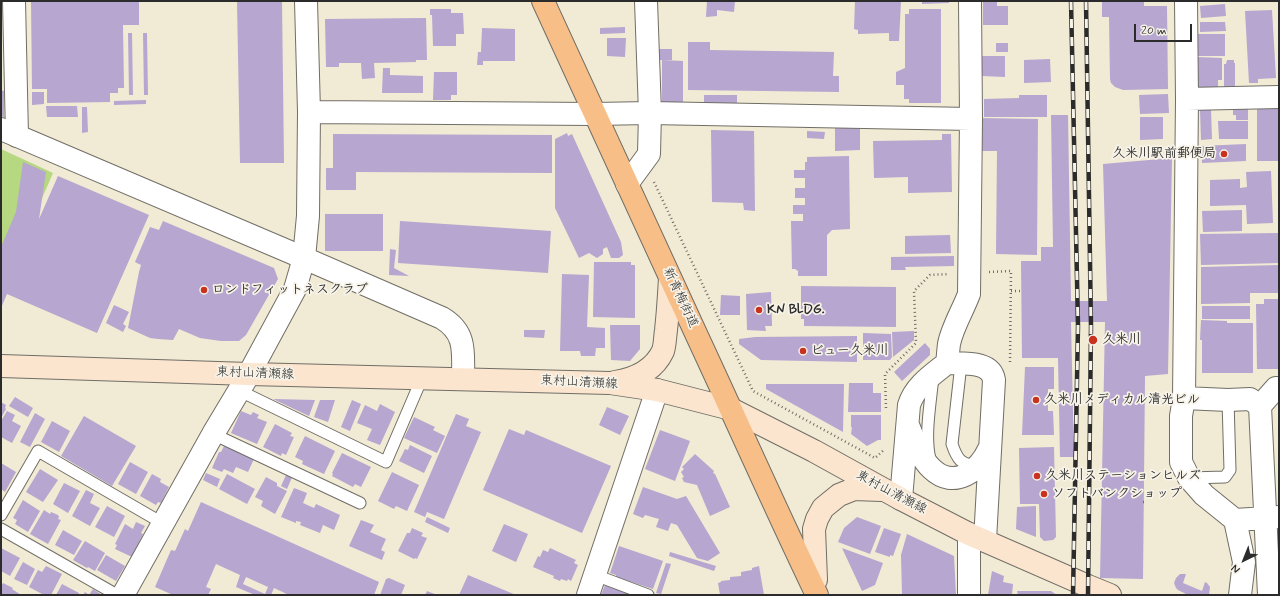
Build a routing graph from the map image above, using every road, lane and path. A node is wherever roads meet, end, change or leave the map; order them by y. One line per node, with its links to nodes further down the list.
1 (14, 1): 13 (street)
2 (306, 1): 9 (street)
3 (543, 1): 11 (main road, 新青梅街道)
4 (646, 1): 10 (street)
5 (970, 1): 12 (street)
6 (1186, 1): 8 (street)
7 (1279, 97): 8 (street)
8 (1187, 99): 30 (street)
9 (309, 112): 11 (street); 16 (street)
10 (650, 113): 11 (street); 12 (street); 14 (street)
11 (594, 114): 15 (main road, 新青梅街道)
12 (971, 119): 17 (street)
13 (9, 133): 16 (street)
14 (644, 161): 15 (street); 37 (path)
15 (627, 184): 18 (main road, 新青梅街道)
16 (304, 258): 25 (street); 26 (street)
17 (969, 273): 19 (path); 22 (street); 34 (path)
18 (670, 278): 27 (main road); 33 (main road, 新青梅街道)
19 (1011, 290): 20 (path); 23 (path)
20 (1021, 291)
21 (1, 366): 26 (main road, 東村山清瀬線)
22 (947, 367): 35 (street); 38 (lane); 38 (street); 39 (lane)
23 (1010, 369)
24 (422, 378): 25 (main road, 東村山清瀬線); 26 (main road, 東村山清瀬線); 26 (lane)
25 (463, 379): 27 (main road, 東村山清瀬線)
26 (244, 382): 36 (street)
27 (610, 383): 29 (main road, 東村山清瀬線)
28 (1279, 388): 32 (street)
29 (657, 390): 33 (main road, 東村山清瀬線); 49 (street)
30 (1184, 398): 31 (street); 40 (street)
31 (1228, 400): 32 (street); 40 (lane)
32 (1260, 406): 44 (street)
33 (731, 409): 41 (main road, 東村山清瀬線); 50 (main road, 新青梅街道)
34 (886, 410)
35 (908, 424): 39 (street); 41 (street)
36 (214, 434): 42 (lane); 46 (street)
37 (888, 446)
38 (984, 457): 39 (street); 48 (street)
39 (932, 469)
40 (1189, 478): 45 (street)
41 (893, 495): 48 (main road, 東村山清瀬線); 50 (main road)
42 (360, 503)
43 (1, 515): 46 (lane)
44 (1272, 518): 45 (street); 57 (street)
45 (1235, 520): 56 (street)
46 (164, 524): 52 (street)
47 (1, 529): 51 (lane)
48 (977, 537): 54 (street); 55 (main road, 東村山清瀬線)
49 (592, 585): 53 (lane)
50 (817, 591)
51 (117, 595)
52 (123, 595)
53 (648, 595)
54 (969, 595)
55 (1110, 595)
56 (1240, 595)
57 (1269, 595)

